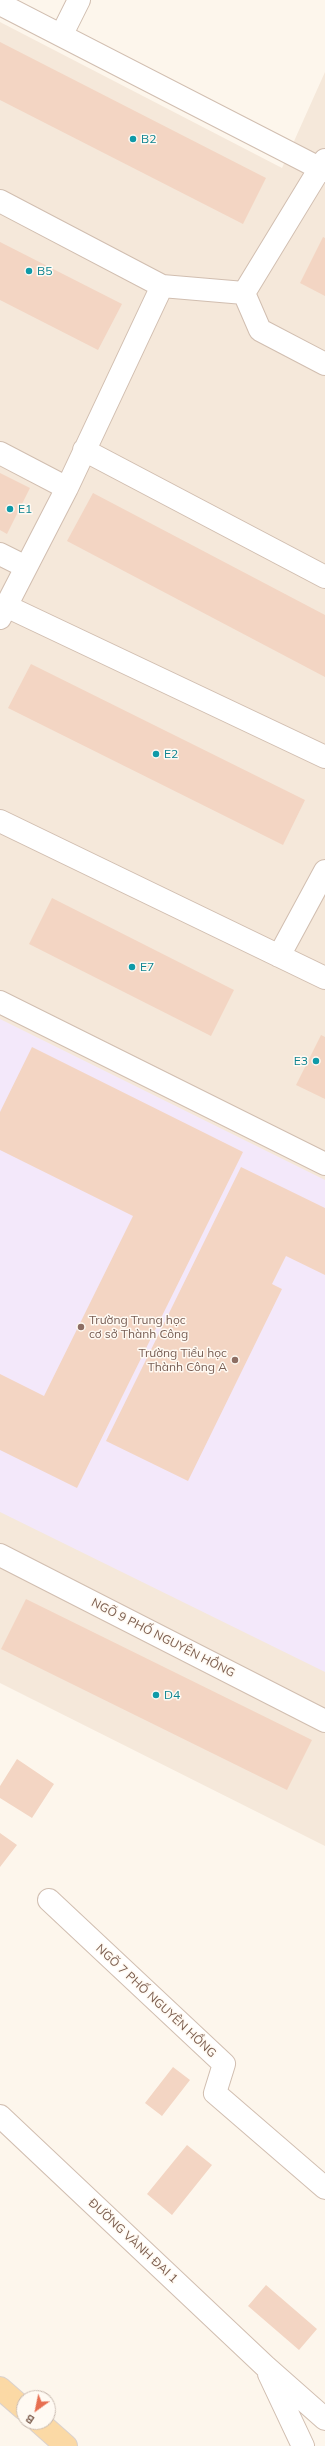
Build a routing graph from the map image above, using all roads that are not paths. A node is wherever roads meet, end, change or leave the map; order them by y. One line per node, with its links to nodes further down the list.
1 (79, 0): 3 (street)
2 (0, 4): 3 (street)
3 (62, 34): 4 (street)
4 (324, 166): 7 (street)
5 (0, 201): 6 (street)
6 (162, 286): 7 (street); 9 (street)
7 (244, 293): 8 (street)
8 (325, 364)
9 (84, 450): 11 (street); 14 (street)
10 (0, 453): 11 (street)
11 (67, 488): 13 (street)
12 (0, 554): 13 (street)
13 (26, 567): 15 (street)
14 (325, 577)
15 (3, 612): 16 (street)
16 (325, 757)
17 (0, 820): 19 (street)
18 (325, 871): 19 (street)
19 (279, 956): 20 (street)
20 (325, 978)
21 (0, 1002): 22 (street)
22 (325, 1164)
23 (0, 1555): 24 (street, NGÕ 9 PHỐ NGUYÊN HỒNG)
24 (325, 1721)
25 (49, 1900): 27 (street, NGÕ 7 PHỐ NGUYÊN HỒNG)
26 (0, 2116): 28 (street, ĐƯỜNG VÀNH ĐAI 1)
27 (325, 2188)
28 (265, 2366): 31 (street, ĐƯỜNG VÀNH ĐAI 1); 34 (street)
29 (0, 2388): 30 (main road)
30 (16, 2402)
31 (325, 2419)
32 (48, 2430): 33 (main road)
33 (66, 2446)
34 (302, 2446)

